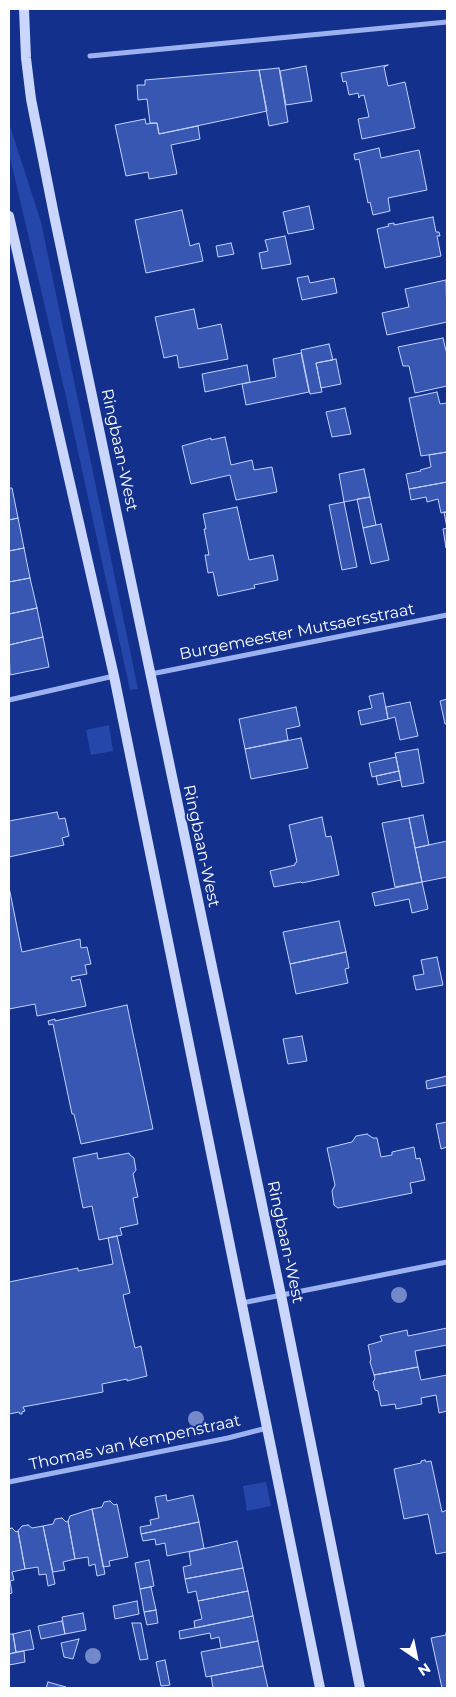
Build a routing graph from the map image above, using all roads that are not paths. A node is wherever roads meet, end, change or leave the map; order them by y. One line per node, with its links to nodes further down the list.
1 (24, 9): 6 (main road, Ringbaan-West)
2 (447, 22): 3 (street)
3 (90, 56)
4 (9, 216): 7 (main road)
5 (447, 615): 6 (street, Burgemeester Mutsaersstraat)
6 (151, 674): 10 (main road, Ringbaan-West)
7 (114, 676): 8 (street); 11 (main road)
8 (9, 700)
9 (447, 1262): 10 (street)
10 (281, 1295): 11 (street); 15 (main road, Ringbaan-West)
11 (241, 1303): 12 (main road)
12 (267, 1428): 13 (street, Thomas van Kempenstraat); 14 (main road)
13 (9, 1482)
14 (320, 1688)
15 (360, 1688)

